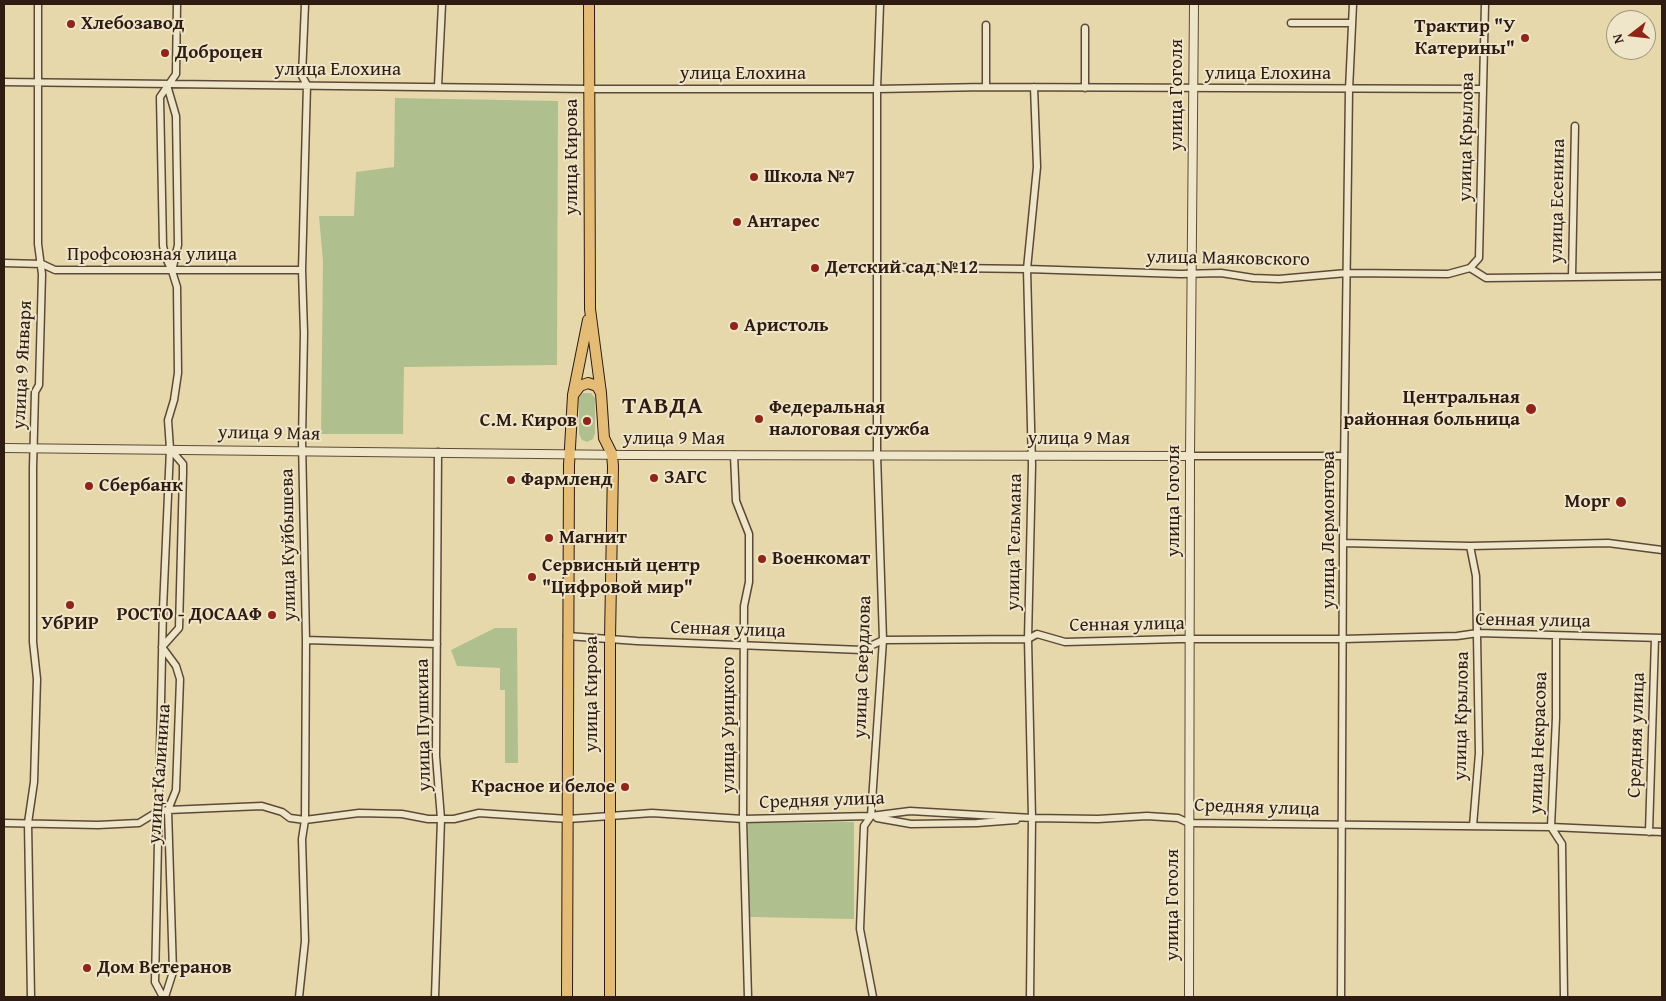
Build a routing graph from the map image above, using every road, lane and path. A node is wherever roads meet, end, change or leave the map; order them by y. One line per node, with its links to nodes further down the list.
1 (38, 4): 15 (street, улица 9 Января)
2 (177, 4): 17 (street, улица Калинина)
3 (305, 4): 16 (street, улица Куйбышева)
4 (442, 4): 18 (street)
5 (589, 4): 22 (main road, улица Кирова)
6 (880, 4): 25 (street, улица Свердлова)
7 (1194, 4): 23 (street, улица Гоголя)
8 (1353, 4): 11 (street, улица Лермонтова)
9 (1485, 4): 24 (street, улица Крылова)
10 (1291, 23): 11 (street)
11 (1352, 23): 26 (street, улица Лермонтова)
12 (986, 25): 19 (street)
13 (1085, 28): 21 (street)
14 (4, 82): 15 (street, улица Елохина)
15 (36, 82): 17 (street, улица Елохина); 29 (street, улица 9 Января)
16 (306, 84): 17 (street, улица Елохина); 18 (street, улица Елохина); 33 (street, улица Куйбышева)
17 (167, 85): 34 (street, улица Калинина); 34 (street, улица Калинина)
18 (438, 86): 22 (street, улица Елохина)
19 (986, 87): 20 (street, улица Елохина); 25 (street, улица Елохина)
20 (1034, 87): 21 (street, улица Елохина); 31 (street, улица Тельмана)
21 (1085, 88): 23 (street, улица Елохина)
22 (589, 89): 25 (street, улица Елохина); 39 (main road, улица Кирова)
23 (1194, 89): 26 (street, улица Елохина); 35 (street, улица Гоголя)
24 (1483, 89): 26 (street, улица Елохина); 32 (street, улица Крылова)
25 (877, 90): 30 (street, улица Свердлова)
26 (1349, 90): 36 (street, улица Лермонтова)
27 (1575, 126): 37 (street, улица Есенина)
28 (4, 263): 29 (street, Профсоюзная улица)
29 (42, 264): 34 (street, Профсоюзная улица); 43 (street, улица 9 Января)
30 (878, 267): 31 (street, улица Маяковского); 50 (street, улица Свердлова)
31 (1027, 268): 35 (street, улица Маяковского); 51 (street, улица Тельмана)
32 (1470, 268): 36 (street, улица Маяковского); 37 (street)
33 (302, 270): 34 (street, Профсоюзная улица); 45 (street, улица Куйбышева)
34 (172, 271): 44 (street, улица Калинина)
35 (1193, 272): 36 (street, улица Маяковского); 52 (street, улица Гоголя)
36 (1347, 273): 53 (street, улица Лермонтова)
37 (1572, 276): 38 (street)
38 (1662, 276)
39 (590, 309): 40 (main road, улица Кирова); 41 (main road, улица Кирова)
40 (602, 393): 41 (main road); 48 (main road, улица Кирова)
41 (574, 395): 47 (main road, улица Кирова)
42 (4, 448): 43 (street, улица 9 Мая)
43 (34, 449): 44 (street, улица 9 Мая); 80 (street, улица 9 Января)
44 (170, 449): 45 (street, улица 9 Мая); 70 (street, улица Калинина); 70 (street, улица Калинина)
45 (303, 451): 46 (street, улица 9 Мая); 66 (street, улица Куйбышева)
46 (438, 452): 47 (street, улица 9 Мая); 68 (street, улица Пушкина)
47 (570, 453): 48 (street, улица 9 Мая); 58 (main road, улица Кирова)
48 (612, 454): 49 (street, улица 9 Мая); 62 (main road, улица Кирова)
49 (734, 455): 50 (street, улица 9 Мая); 69 (street, улица Урицкого)
50 (877, 455): 51 (street, улица 9 Мая); 67 (street, улица Свердлова)
51 (1031, 456): 52 (street, улица 9 Мая); 63 (street, улица Тельмана)
52 (1190, 456): 53 (street, улица 9 Мая); 64 (street, улица Гоголя)
53 (1344, 456): 54 (street, улица Лермонтова)
54 (1343, 543): 55 (street); 65 (street, улица Лермонтова)
55 (1470, 546): 56 (street); 57 (street, улица Крылова)
56 (1662, 550)
57 (1478, 633): 59 (street, Сенная улица); 65 (street, Сенная улица); 84 (street, улица Крылова)
58 (567, 636): 62 (street, Сенная улица); 77 (main road, улица Кирова)
59 (1556, 637): 60 (street, Сенная улица); 85 (street, улица Некрасова)
60 (1655, 638): 61 (street, Сенная улица); 86 (street, Средняя улица)
61 (1662, 638)
62 (610, 639): 69 (street, Сенная улица); 74 (main road, улица Кирова)
63 (1028, 639): 64 (street, Сенная улица); 67 (street, Сенная улица); 75 (street, улица Тельмана)
64 (1191, 639): 65 (street, Сенная улица); 82 (street, улица Гоголя)
65 (1343, 639): 83 (street, улица Лермонтова)
66 (306, 640): 68 (street); 79 (street, улица Куйбышева)
67 (883, 640): 69 (street, Сенная улица); 73 (street, улица Свердлова)
68 (437, 644): 76 (street, улица Пушкина)
69 (744, 646): 78 (street, улица Урицкого)
70 (162, 647): 71 (street, улица Калинина); 72 (street, улица Калинина)
71 (168, 810): 72 (street, Средняя улица); 79 (street, Средняя улица); 89 (street, улица Калинина)
72 (157, 812): 80 (street, Средняя улица); 89 (street, улица Калинина)
73 (871, 816): 75 (street, Средняя улица); 75 (street); 78 (street, Средняя улица); 95 (street, улица Свердлова)
74 (610, 818): 77 (street, Средняя улица); 78 (street, Средняя улица); 93 (main road, улица Кирова)
75 (1032, 818): 82 (street, Средняя улица); 96 (street, улица Тельмана)
76 (441, 819): 77 (street, Средняя улица); 79 (street, Средняя улица); 91 (street, улица Пушкина)
77 (568, 819): 92 (main road, улица Кирова)
78 (743, 819): 94 (street, улица Урицкого)
79 (305, 820): 90 (street, улица Куйбышева)
80 (28, 822): 81 (street, Средняя улица); 88 (street, улица 9 Января)
81 (4, 823)
82 (1189, 823): 83 (street, Средняя улица); 97 (street, улица Гоголя)
83 (1342, 826): 84 (street, Средняя улица); 98 (street, улица Лермонтова)
84 (1473, 826): 85 (street, Средняя улица)
85 (1551, 827): 86 (street, Средняя улица); 99 (street, улица Некрасова)
86 (1649, 832): 87 (street, Средняя улица)
87 (1662, 832)
88 (31, 997)
89 (164, 997)
90 (299, 997)
91 (435, 997)
92 (567, 997)
93 (610, 997)
94 (748, 997)
95 (873, 997)
96 (1030, 997)
97 (1189, 997)
98 (1341, 997)
99 (1564, 997)

